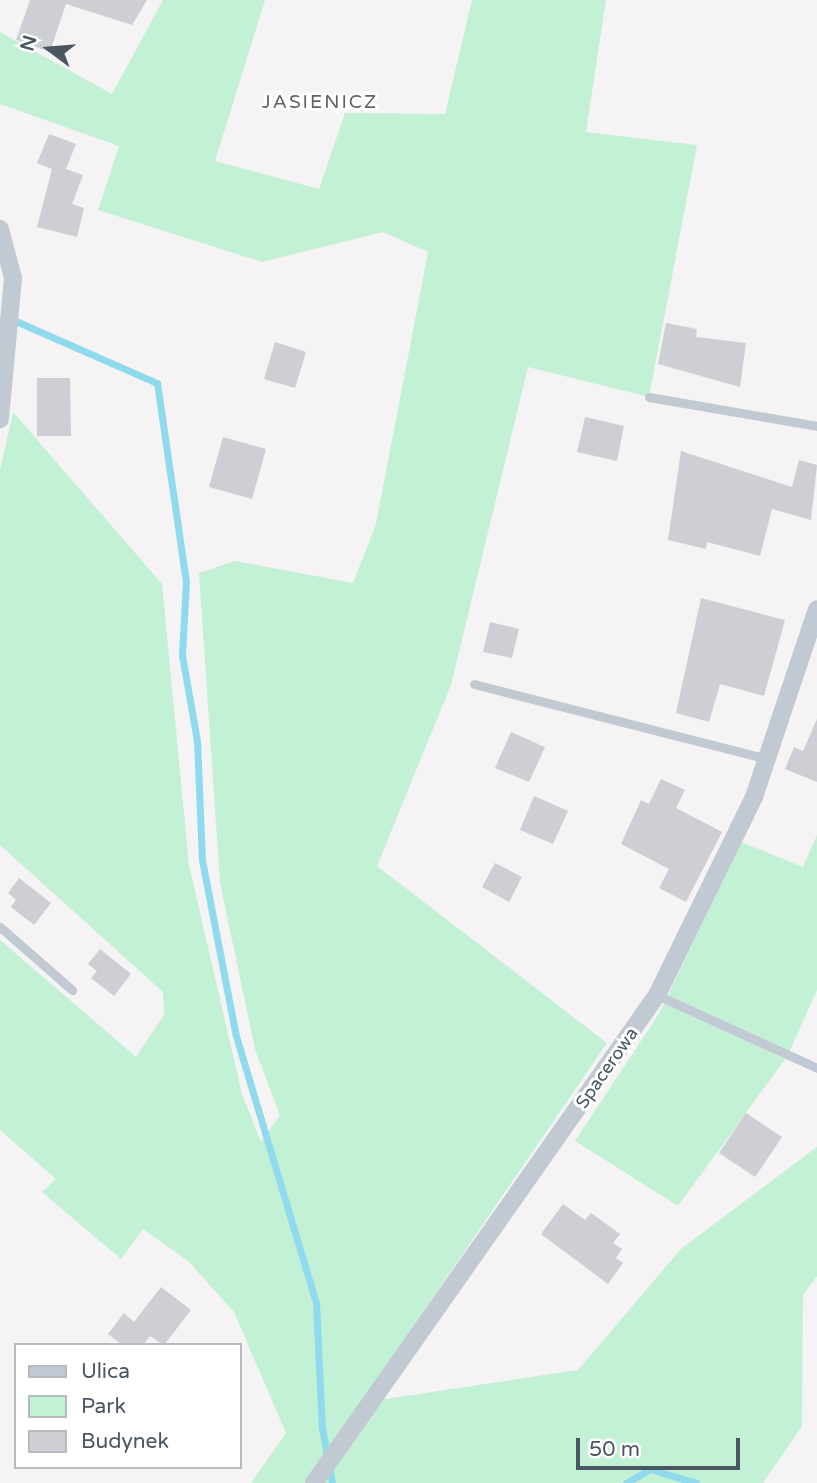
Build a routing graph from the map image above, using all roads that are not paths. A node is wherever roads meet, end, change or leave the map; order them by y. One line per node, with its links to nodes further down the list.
1 (0, 229): 3 (street)
2 (649, 397): 4 (lane)
3 (0, 419)
4 (817, 426)
5 (817, 609): 7 (street, Spacerowa)
6 (474, 684): 7 (lane)
7 (769, 759): 10 (street, Spacerowa)
8 (0, 927): 9 (lane)
9 (72, 990)
10 (657, 995): 11 (lane); 12 (street, Spacerowa)
11 (817, 1068)
12 (314, 1483)

